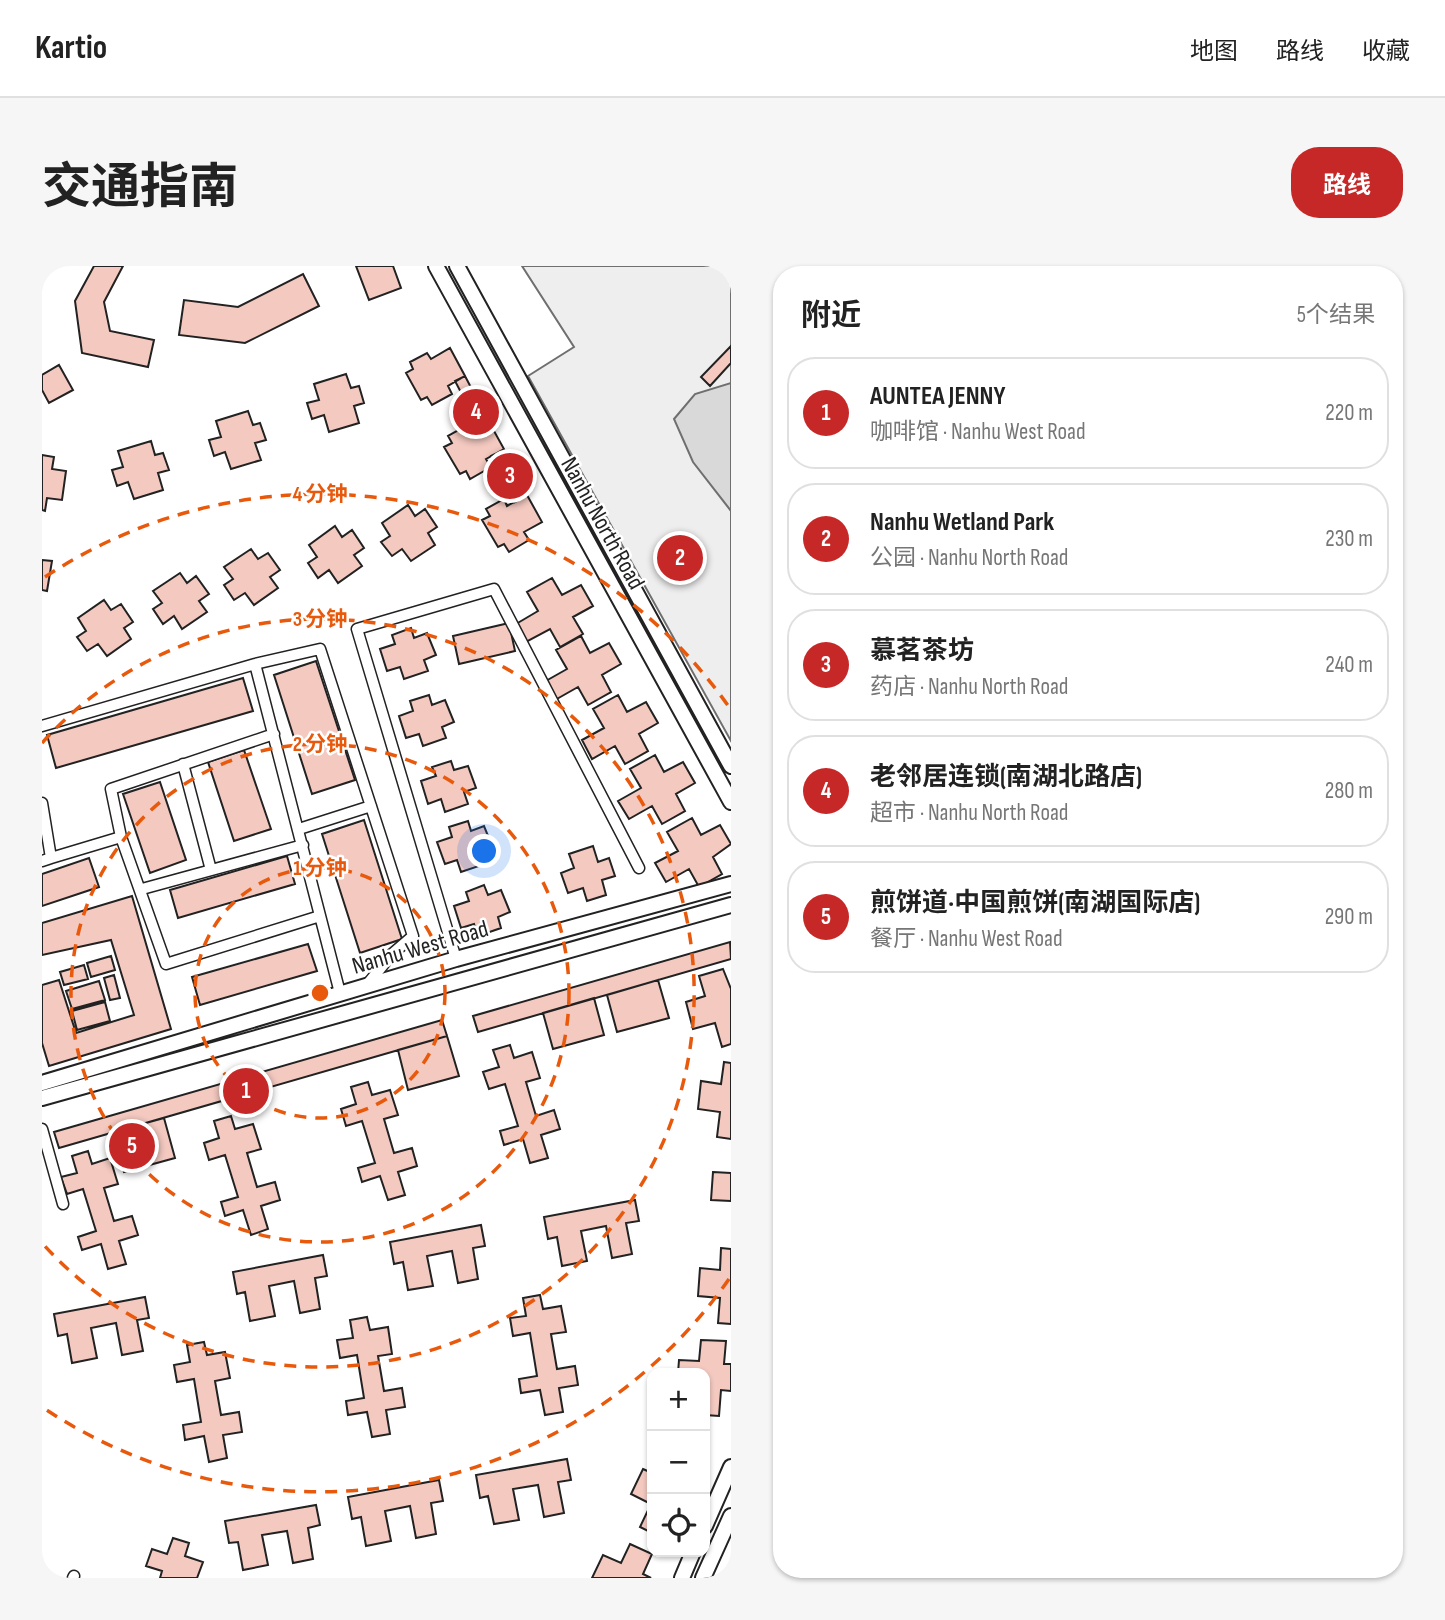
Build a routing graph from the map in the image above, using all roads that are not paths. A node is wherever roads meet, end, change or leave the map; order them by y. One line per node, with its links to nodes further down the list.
1 (436, 266): 8 (main road, Nanhu North Road)
2 (457, 266): 7 (main road, Nanhu North Road)
3 (255, 664): 4 (street); 5 (street); 10 (street)
4 (42, 726)
5 (274, 734): 6 (street); 11 (street)
6 (183, 764): 12 (street); 16 (street)
7 (731, 766)
8 (731, 802)
9 (42, 803): 14 (street)
10 (371, 806): 11 (street); 22 (street)
11 (299, 829): 13 (street)
12 (121, 837): 14 (street); 18 (street)
13 (303, 845): 16 (street); 20 (street)
14 (47, 859)
15 (639, 868): 21 (street)
16 (211, 870): 18 (street)
17 (731, 884): 21 (main road, Nanhu West Road)
18 (142, 889): 20 (street)
19 (731, 905): 25 (main road, Nanhu West Road)
20 (320, 916): 23 (street)
21 (457, 959): 22 (main road, Nanhu West Road)
22 (366, 986): 23 (main road, Nanhu West Road)
23 (340, 993): 24 (main road, Nanhu West Road)
24 (42, 1083)
25 (42, 1098)
26 (42, 1129): 27 (street)
27 (64, 1204)
28 (731, 1467): 29 (main road)
29 (710, 1515)
30 (731, 1516): 33 (main road)
31 (691, 1557): 32 (main road)
32 (682, 1578)
33 (703, 1578)

